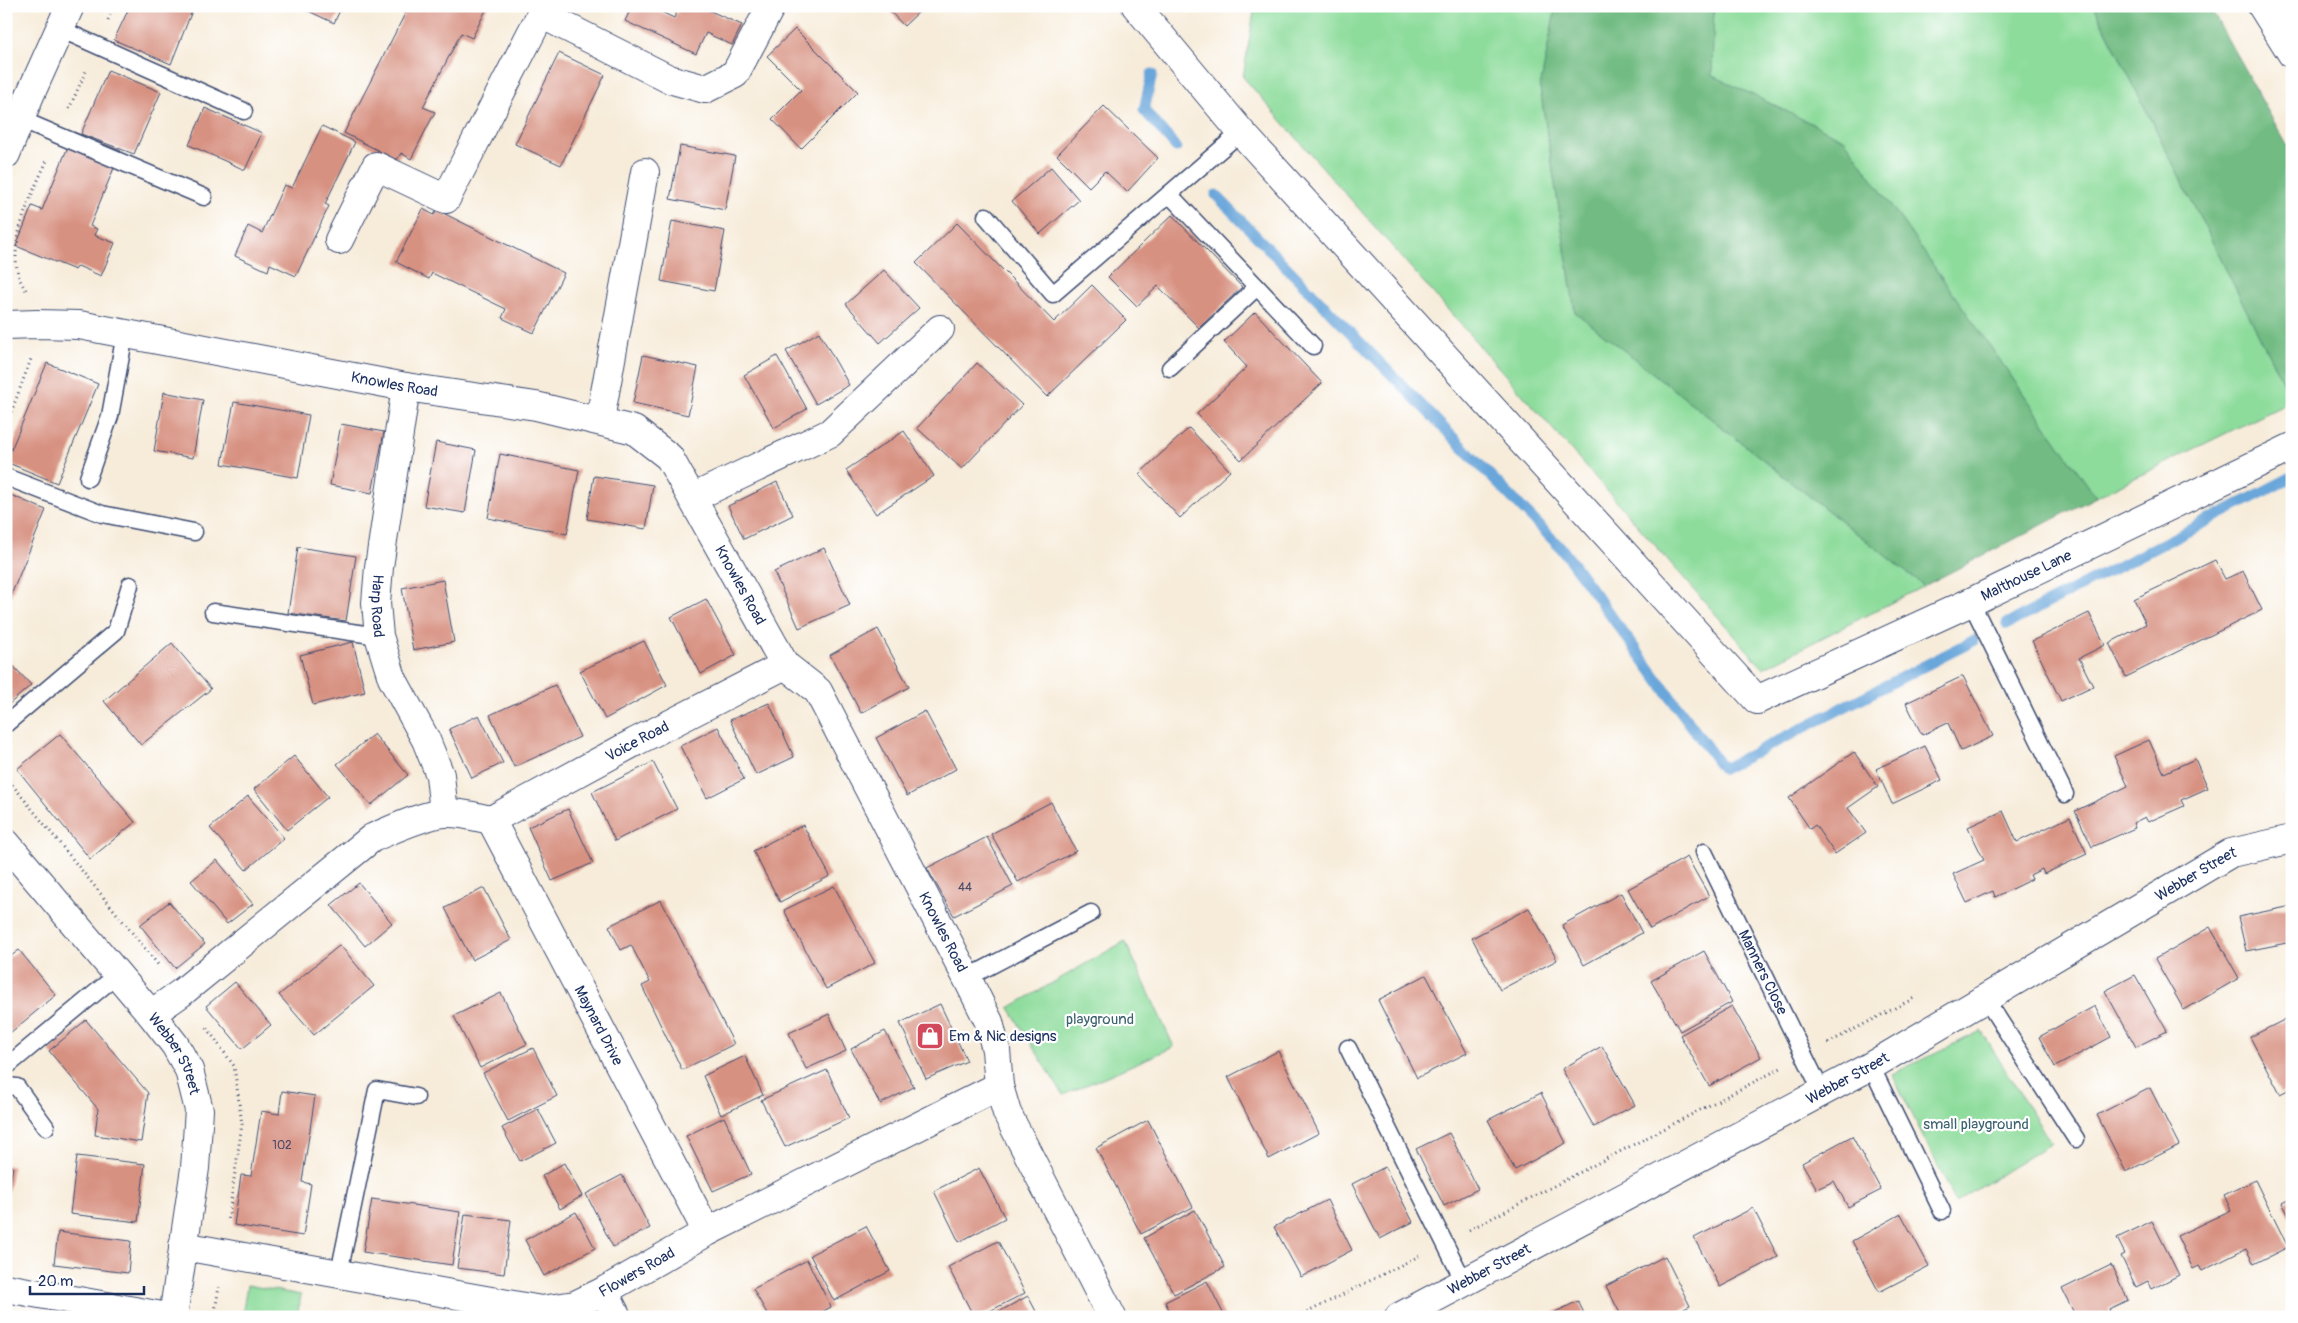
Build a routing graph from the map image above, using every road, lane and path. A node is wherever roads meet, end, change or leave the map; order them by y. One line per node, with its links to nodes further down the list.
1 (771, 6): 14 (street)
2 (1136, 6): 8 (street)
3 (2275, 11): 5 (street)
4 (66, 12): 6 (lane); 7 (street)
5 (2292, 54)
6 (244, 111)
7 (20, 119): 9 (street); 12 (lane)
8 (1241, 132): 11 (lane); 31 (street, Malthouse Lane)
9 (6, 154)
10 (645, 172): 23 (street)
11 (1169, 194): 13 (lane); 15 (lane)
12 (204, 197)
13 (986, 216)
14 (338, 240)
15 (1257, 287): 19 (lane); 21 (lane)
16 (6, 326): 18 (street, Knowles Road)
17 (940, 329): 28 (street)
18 (125, 334): 22 (street, Knowles Road); 27 (lane)
19 (1313, 346)
20 (33, 354): 24 (path)
21 (1170, 368)
22 (406, 387): 23 (street, Knowles Road); 33 (street, Harp Road)
23 (600, 420): 28 (street, Knowles Road)
24 (6, 426)
25 (2292, 447): 31 (street, Malthouse Lane)
26 (6, 477): 29 (lane)
27 (88, 478)
28 (692, 498): 34 (street, Knowles Road)
29 (194, 532)
30 (130, 585): 35 (lane)
31 (1971, 602): 36 (lane)
32 (214, 612): 33 (lane)
33 (379, 636): 37 (street, Harp Road)
34 (785, 665): 38 (street, Voice Road); 44 (street, Knowles Road)
35 (6, 724)
36 (2065, 794)
37 (444, 813): 38 (street); 46 (street)
38 (491, 820): 57 (street, Maynard Drive)
39 (2292, 839): 45 (street, Webber Street)
40 (6, 843): 43 (street, Webber Street)
41 (1704, 852): 52 (lane, Manners Close)
42 (1092, 914): 44 (lane)
43 (117, 975): 46 (street, Webber Street); 49 (lane)
44 (967, 978): 51 (street, Knowles Road)
45 (1985, 998): 48 (street, Webber Street); 55 (lane)
46 (151, 1014): 58 (street, Webber Street)
47 (1348, 1048): 60 (lane)
48 (1871, 1066): 52 (street, Webber Street); 56 (lane)
49 (6, 1067)
50 (6, 1086): 54 (lane)
51 (998, 1086): 57 (street, Flowers Road); 66 (street, Knowles Road)
52 (1822, 1092): 60 (street, Webber Street)
53 (416, 1097): 59 (lane)
54 (46, 1128)
55 (2076, 1138)
56 (1942, 1211)
57 (707, 1232): 62 (street, Flowers Road)
58 (183, 1246): 59 (street, Flowers Road); 64 (street, Webber Street)
59 (339, 1273): 62 (street, Flowers Road)
60 (1464, 1282): 67 (street, Webber Street)
61 (6, 1288): 63 (street)
62 (604, 1291): 65 (street)
63 (168, 1317)
64 (173, 1317)
65 (617, 1317)
66 (1112, 1317)
67 (1399, 1317)

